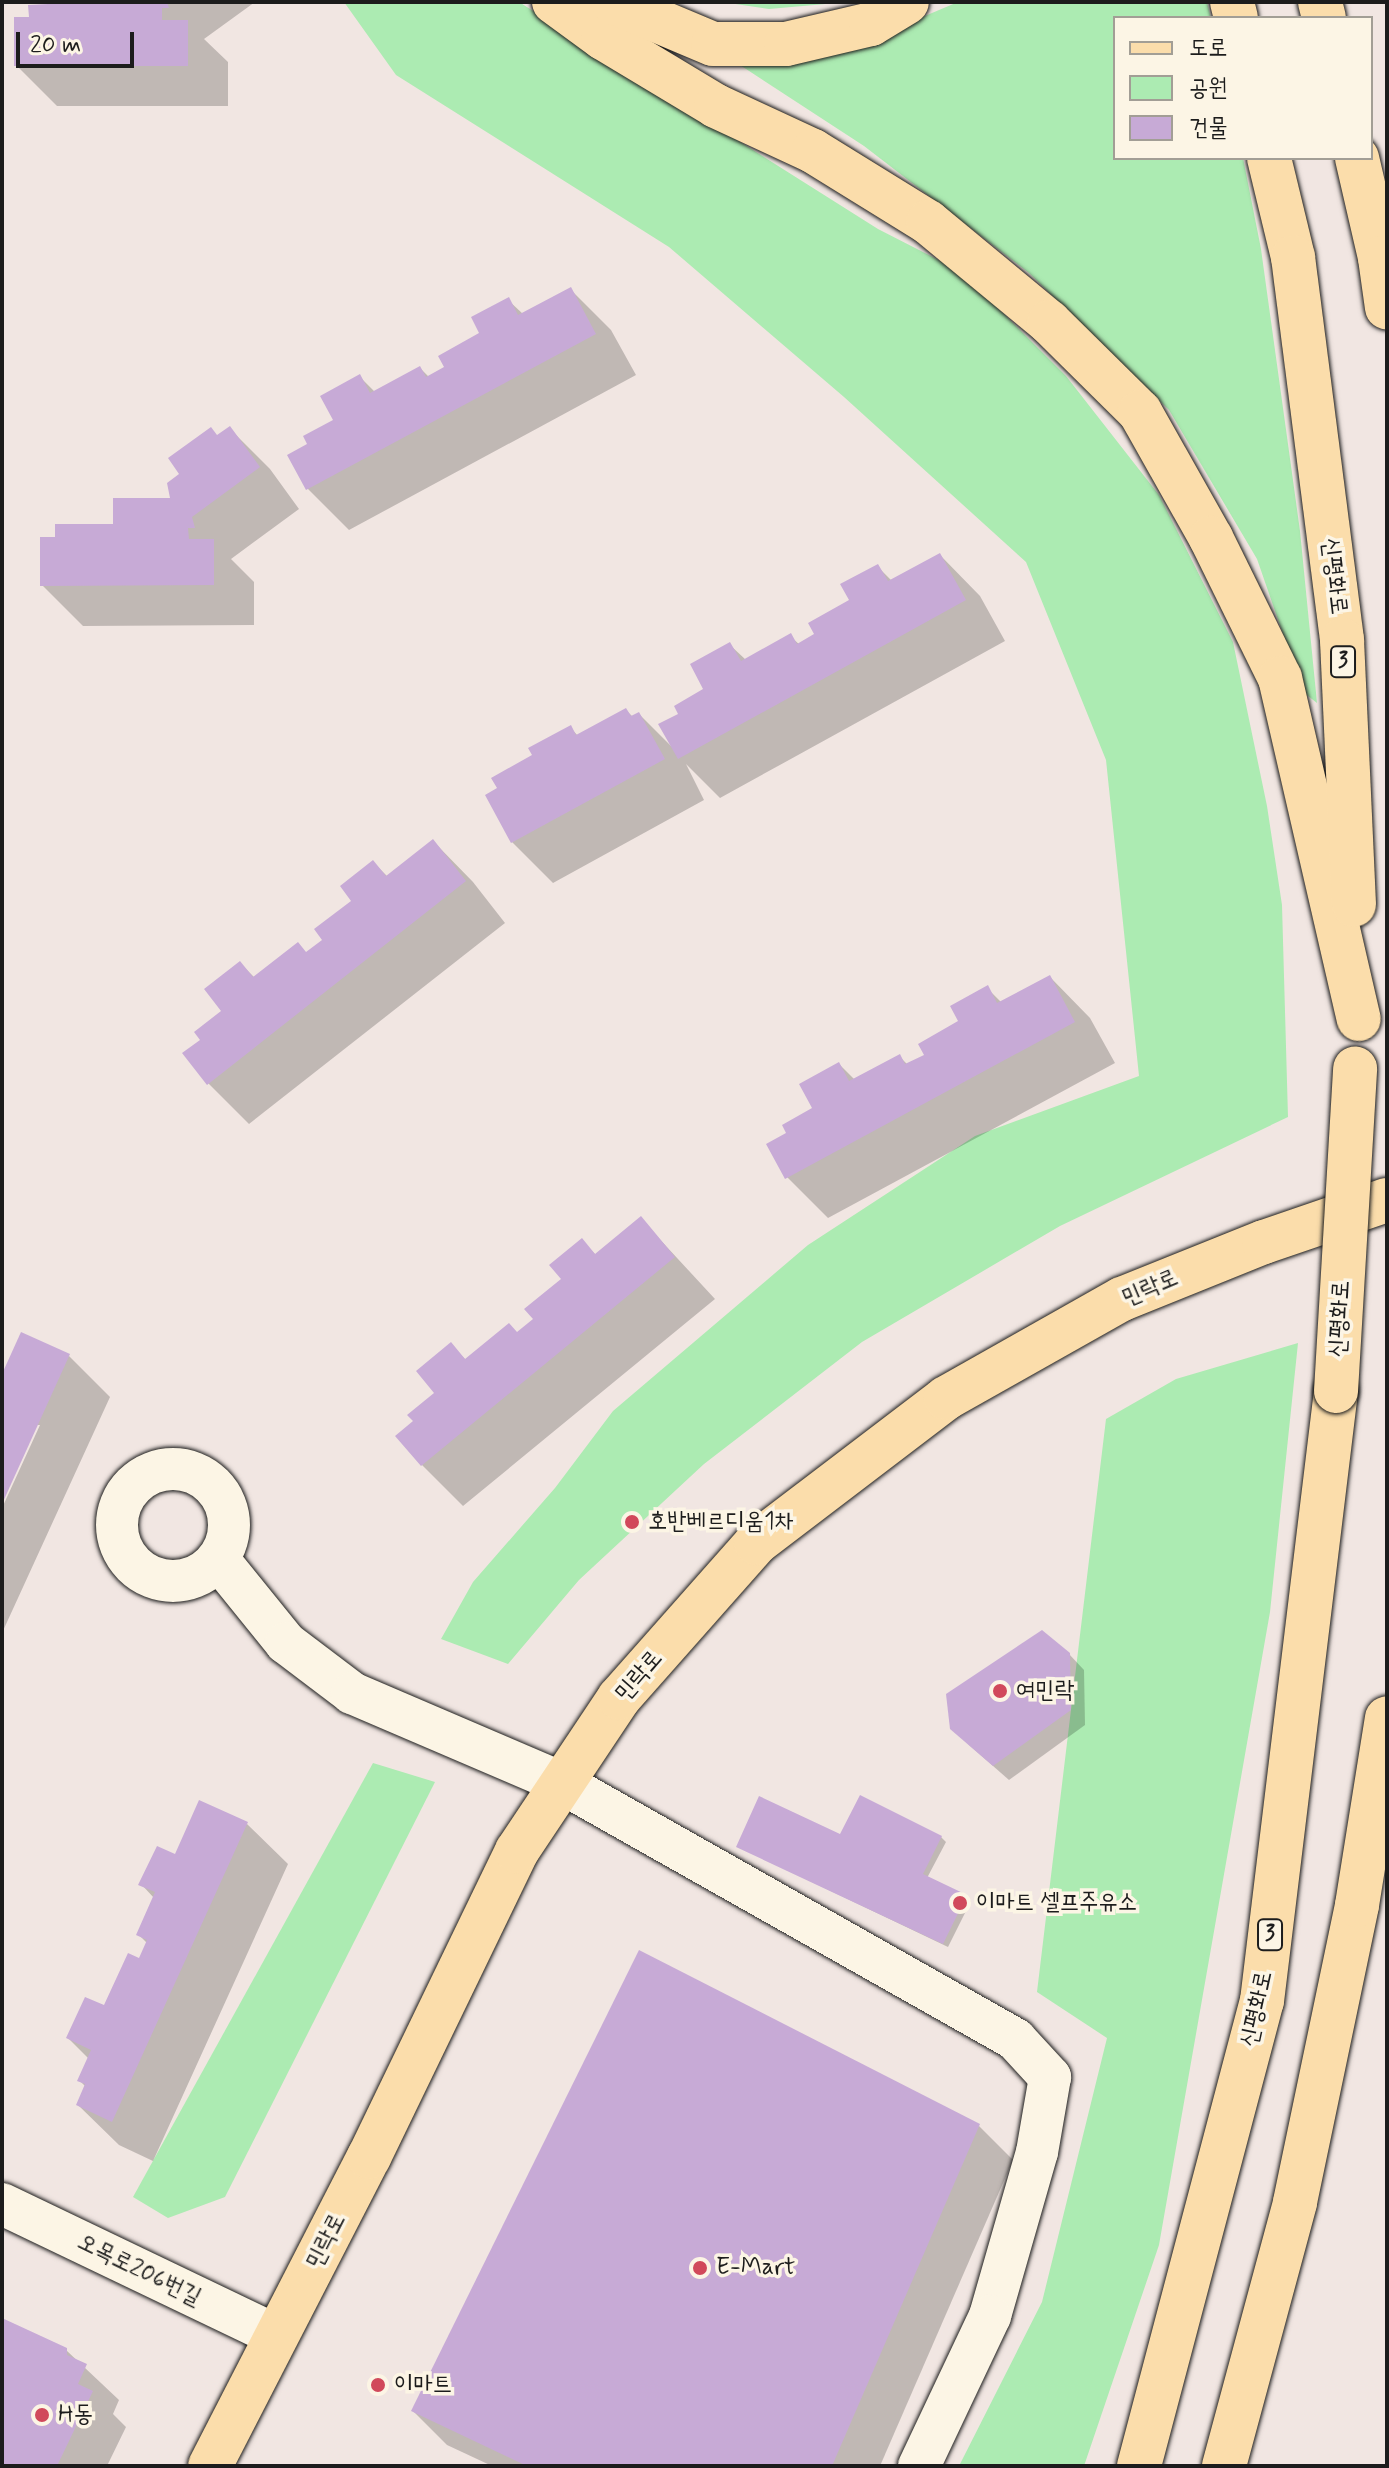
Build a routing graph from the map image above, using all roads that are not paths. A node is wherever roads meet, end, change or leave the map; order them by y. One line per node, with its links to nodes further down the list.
1 (554, 2): 7 (main road)
2 (613, 2): 3 (main road)
3 (907, 2)
4 (1269, 160): 7 (main road, 신평화로 / 3)
5 (1357, 160): 6 (main road)
6 (1387, 308)
7 (1359, 1019): 16 (main road, 신평화로 / 3, bridge)
8 (1387, 1200): 11 (main road, 민락로)
9 (218, 1559): 11 (street)
10 (1387, 1718): 17 (main road)
11 (560, 1782): 13 (main road, 민락로); 15 (street)
12 (2, 2204): 13 (street, 오목로206번길)
13 (277, 2336): 14 (main road, 민락로)
14 (210, 2466)
15 (919, 2466)
16 (1139, 2466)
17 (1224, 2466)

